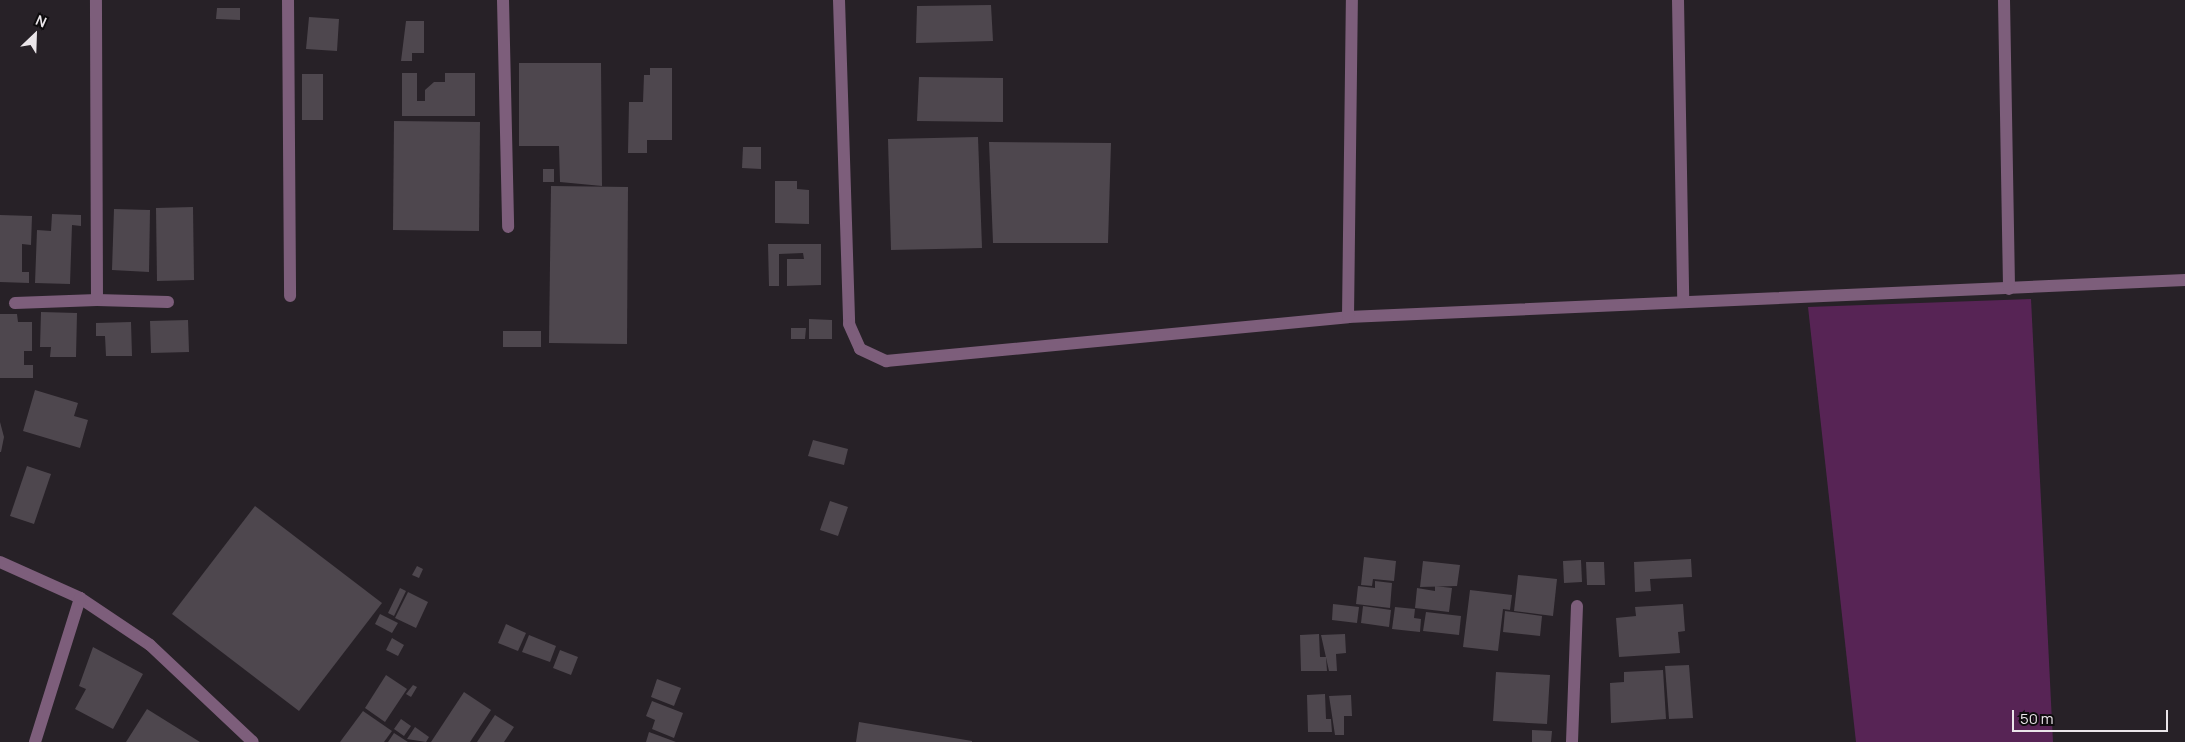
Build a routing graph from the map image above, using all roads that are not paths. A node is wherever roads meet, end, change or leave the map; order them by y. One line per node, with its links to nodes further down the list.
1 (96, 0): 12 (street)
2 (288, 0): 11 (street)
3 (503, 0): 8 (street)
4 (839, 0): 16 (street)
5 (1352, 0): 16 (street)
6 (1678, 0): 13 (street)
7 (2004, 0): 10 (street)
8 (508, 227)
9 (2185, 280): 10 (street)
10 (2008, 289): 13 (street)
11 (290, 296)
12 (97, 300): 14 (street); 15 (street)
13 (1683, 300): 16 (street)
14 (168, 302)
15 (15, 303)
16 (1348, 317)
17 (0, 562): 18 (street)
18 (80, 598): 20 (street); 21 (street)
19 (1576, 606): 22 (street)
20 (35, 742)
21 (253, 742)
22 (1572, 742)

